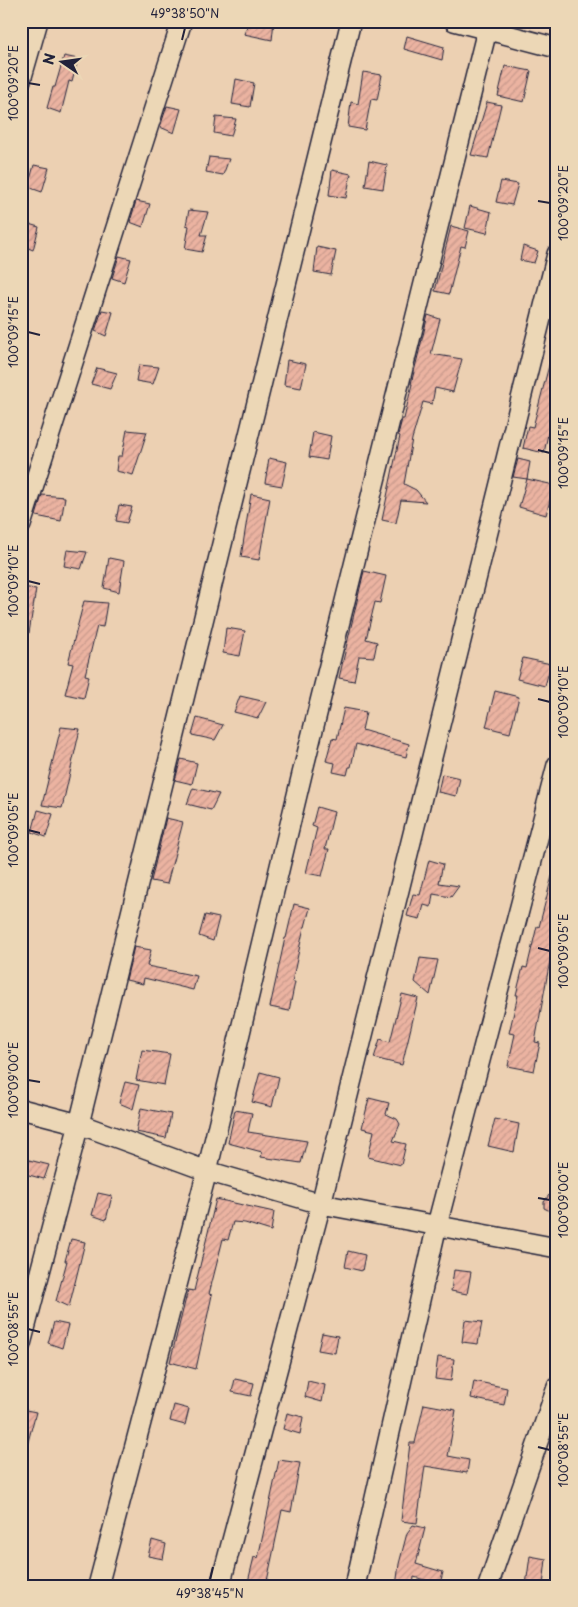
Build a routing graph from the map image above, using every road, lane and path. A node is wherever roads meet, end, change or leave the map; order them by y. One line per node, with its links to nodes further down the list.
1 (38, 21): 7 (street)
2 (182, 21): 9 (street)
3 (351, 21): 12 (street)
4 (454, 21): 5 (street)
5 (479, 26): 6 (street); 13 (street)
6 (557, 48)
7 (21, 80)
8 (557, 254): 14 (street)
9 (21, 525)
10 (557, 765): 15 (street)
11 (21, 1109): 12 (street)
12 (79, 1124): 13 (street); 17 (street)
13 (207, 1171): 14 (street); 19 (street)
14 (321, 1204): 15 (street); 20 (street)
15 (437, 1225): 16 (street); 21 (street)
16 (557, 1248)
17 (21, 1344)
18 (557, 1386): 22 (street)
19 (98, 1586)
20 (220, 1586)
21 (355, 1586)
22 (488, 1586)

